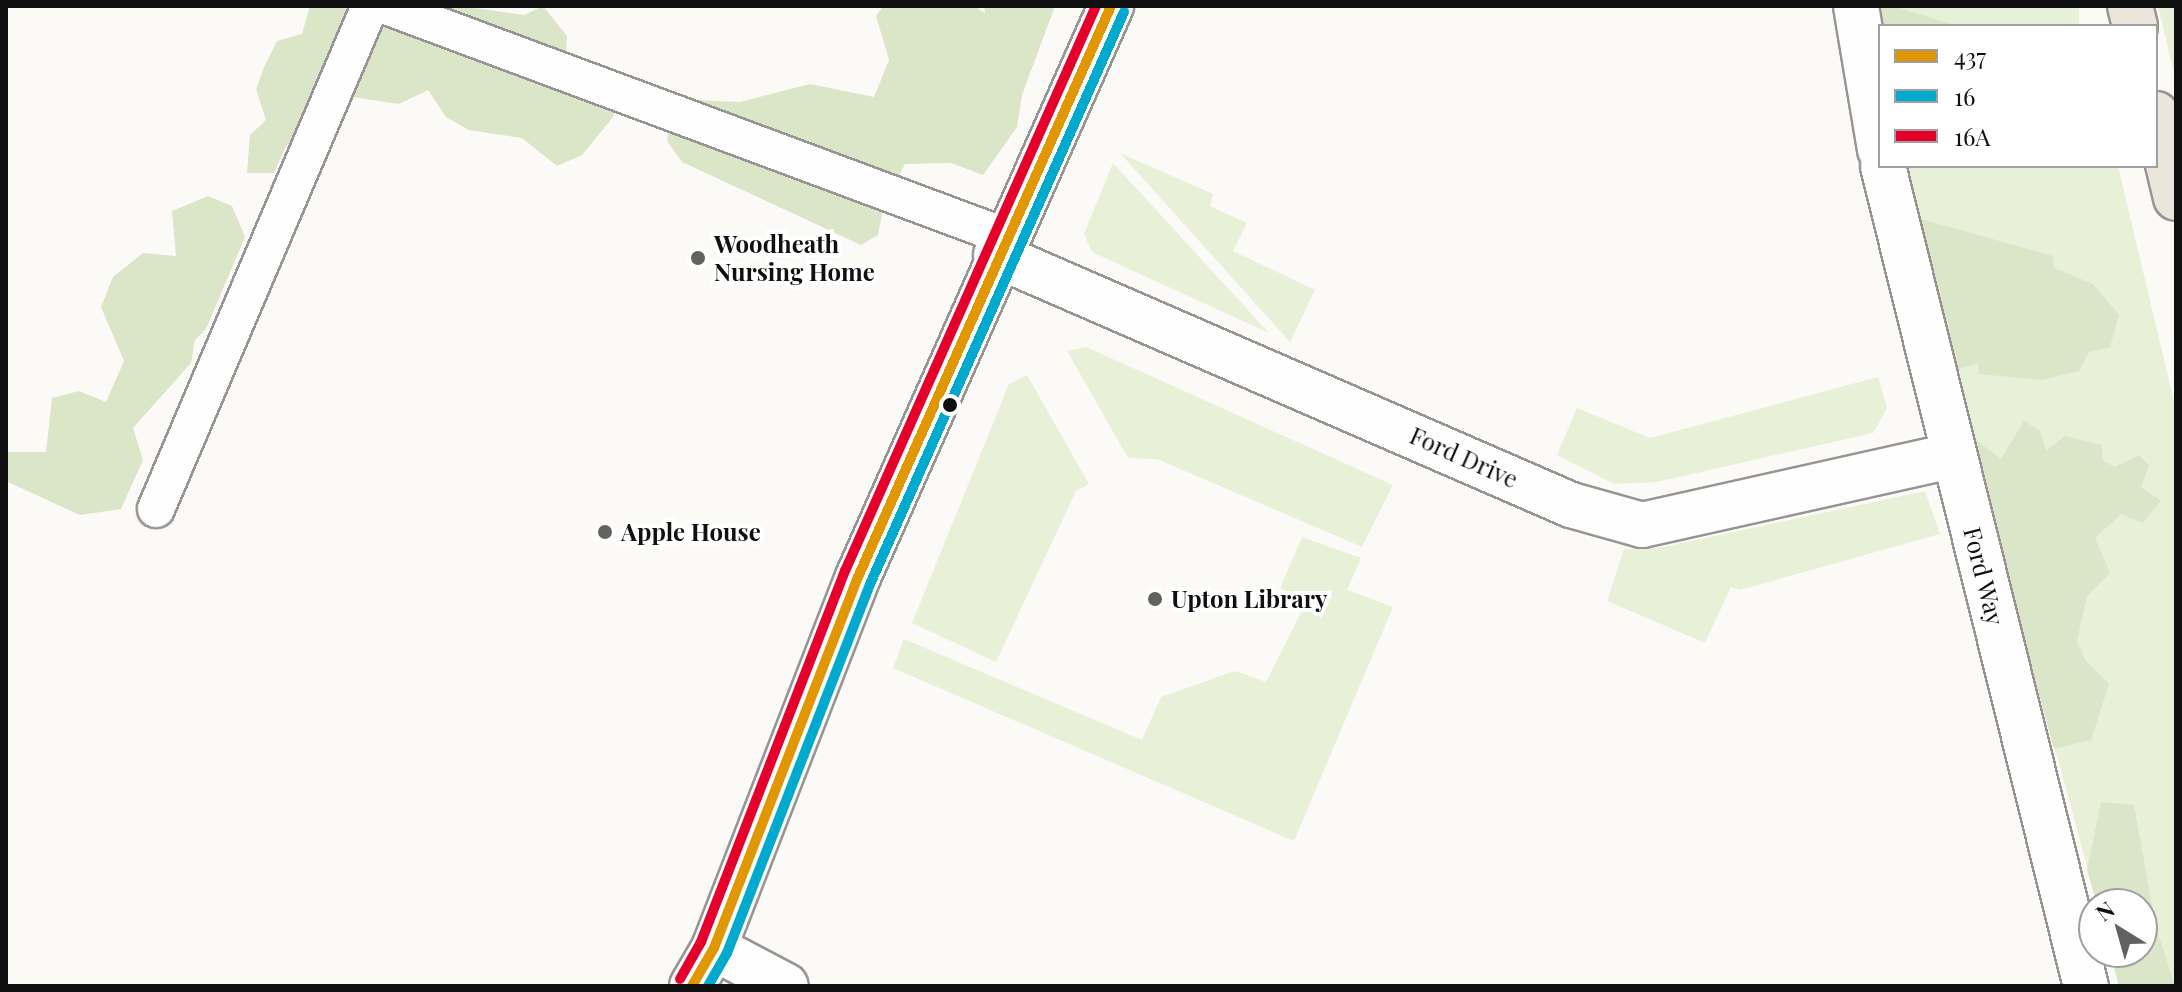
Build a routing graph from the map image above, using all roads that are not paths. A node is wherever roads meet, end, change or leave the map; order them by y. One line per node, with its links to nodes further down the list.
1 (370, 6): 11 (lane)
2 (386, 6): 9 (lane)
3 (1111, 6): 9 (street)
4 (1856, 6): 6 (street)
5 (2158, 122): 8 (main road)
6 (1878, 138)
7 (1883, 168): 10 (street, Ford Way)
8 (2176, 198)
9 (1000, 246): 10 (street, Ford Drive); 12 (street)
10 (1954, 455): 15 (street, Ford Way)
11 (156, 509)
12 (714, 948): 13 (street); 14 (street)
13 (692, 986)
14 (786, 986)
15 (2086, 986)

